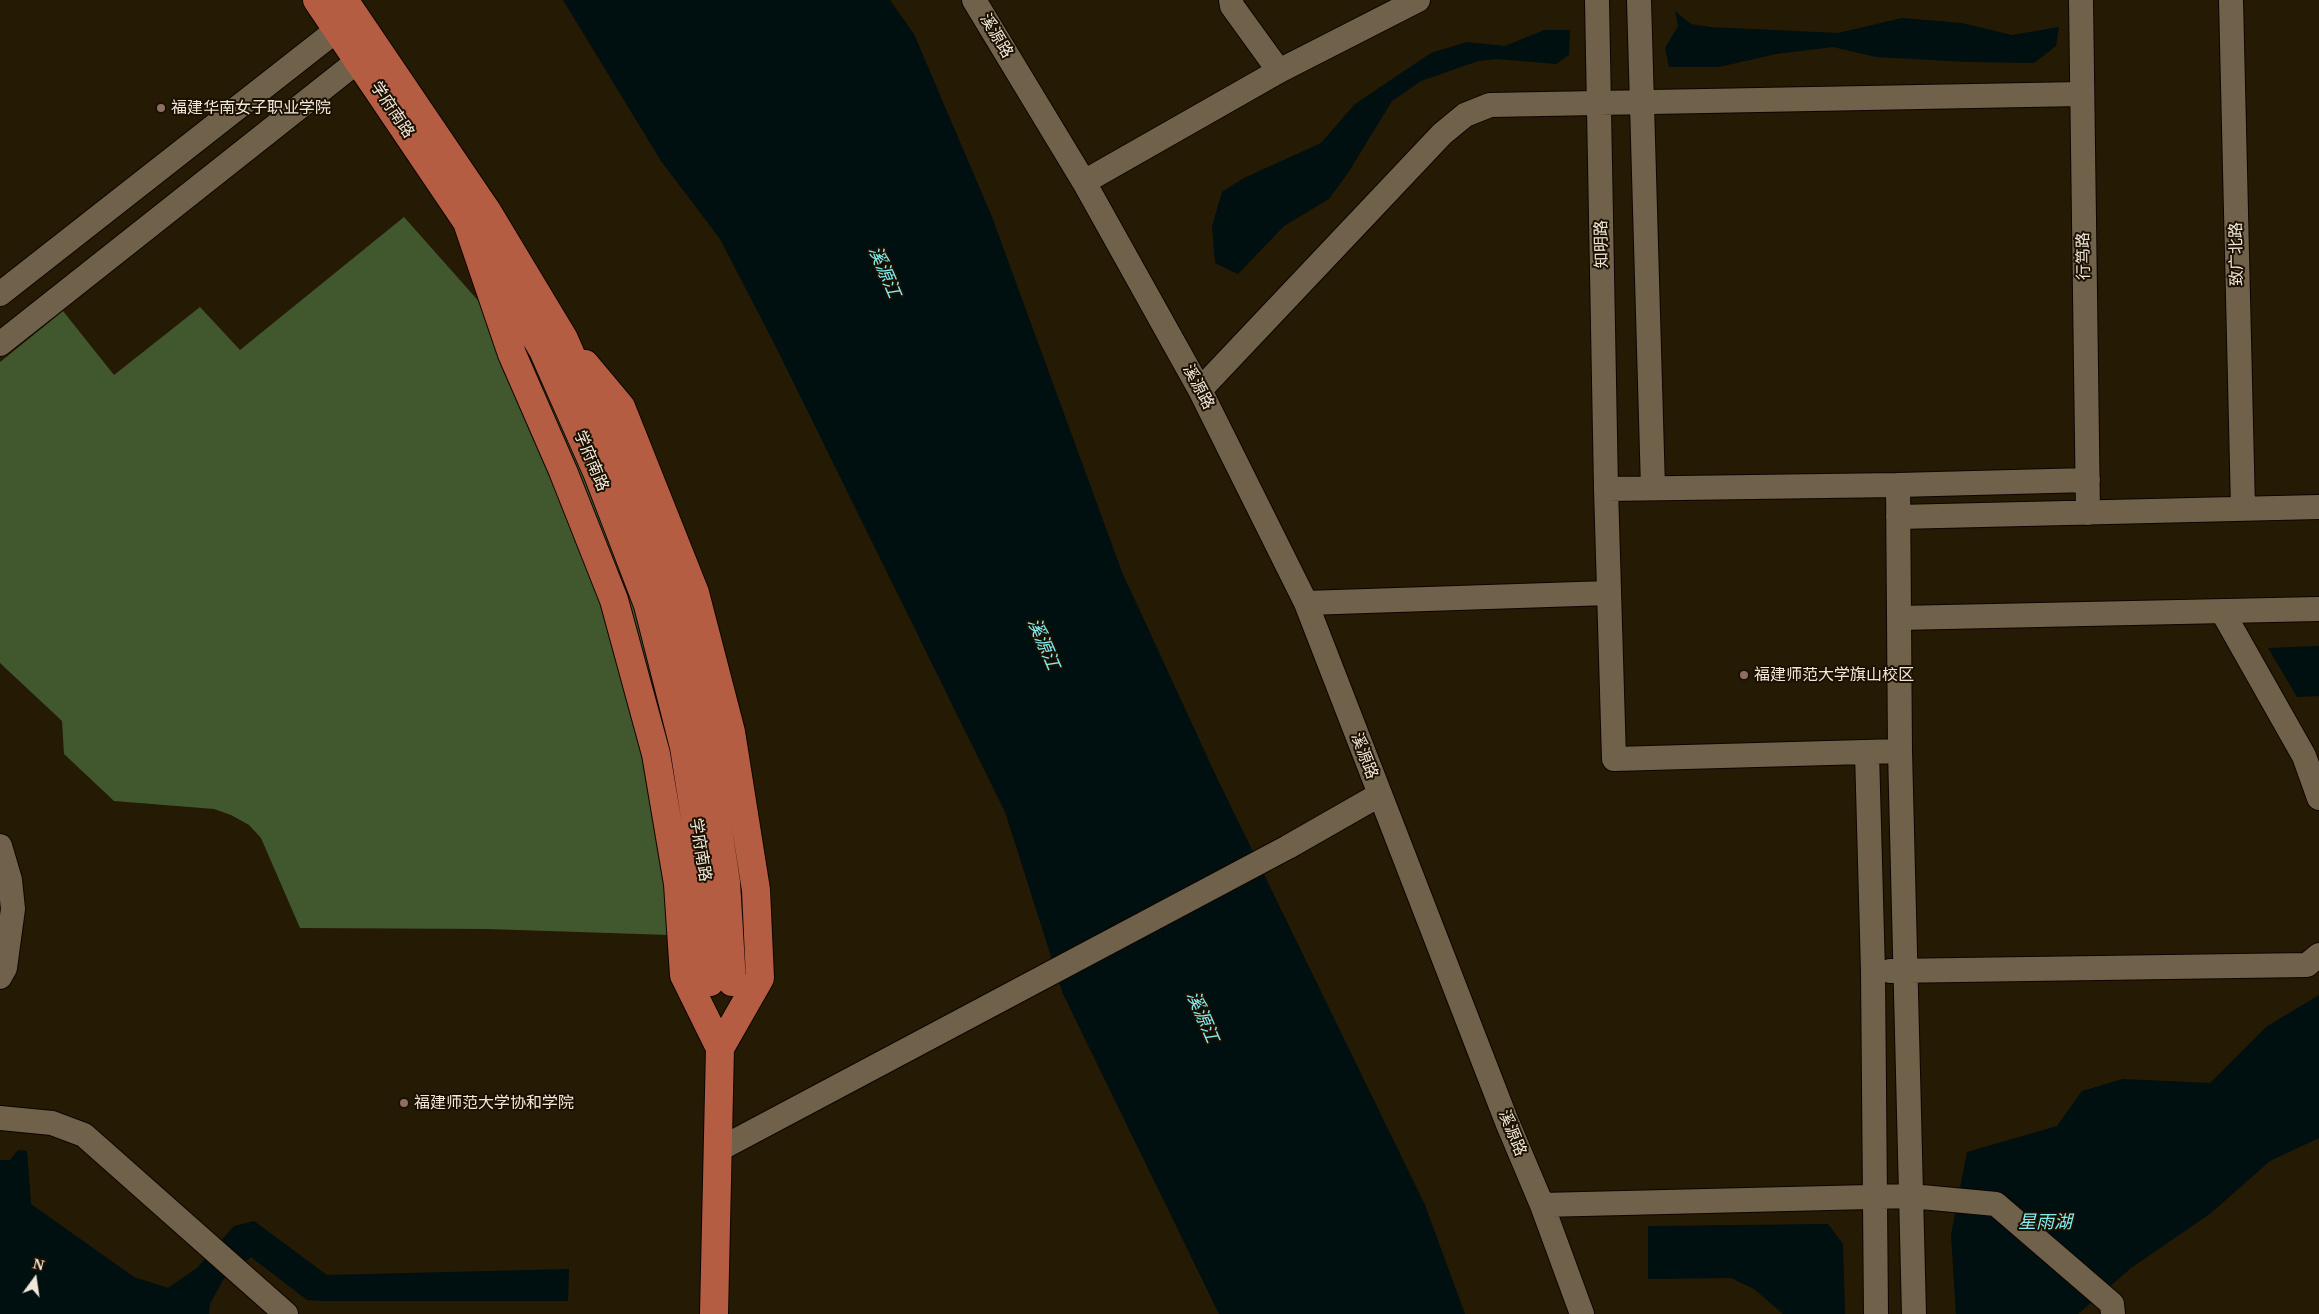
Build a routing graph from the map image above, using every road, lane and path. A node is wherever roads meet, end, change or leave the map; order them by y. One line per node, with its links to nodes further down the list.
1 (317, 0): 10 (main road, 学府南路)
2 (344, 0): 19 (main road, 学府南路)
3 (974, 0): 16 (street, 溪源路)
4 (1231, 0): 12 (street)
5 (1418, 0): 12 (street)
6 (1597, 0): 14 (street, 知明路)
7 (1639, 0): 15 (street)
8 (2081, 0): 13 (street, 行笃路)
9 (2231, 0): 27 (street, 致广北路)
10 (338, 30): 11 (main road, 学府南路); 18 (street)
11 (358, 60): 17 (main road, 学府南路); 20 (street)
12 (1279, 71): 16 (street)
13 (2081, 94): 15 (street); 22 (street, 行笃路)
14 (1599, 102): 15 (street); 21 (street); 25 (street, 知明路)
15 (1642, 102): 24 (street)
16 (1084, 182): 21 (street, 溪源路)
17 (467, 222): 19 (main road, 学府南路); 44 (main road)
18 (0, 294)
19 (564, 339): 44 (main road)
20 (0, 344)
21 (1200, 390): 31 (street, 溪源路)
22 (2088, 480): 23 (street); 28 (street, 行笃路)
23 (1898, 485): 24 (street); 29 (street)
24 (1653, 488): 25 (street)
25 (1606, 489): 30 (street, 知明路)
26 (2319, 506): 27 (street)
27 (2243, 508): 28 (street)
28 (2088, 513): 29 (street)
29 (1898, 517): 34 (street)
30 (1609, 593): 31 (street); 36 (street, 知明路)
31 (1306, 603): 37 (street, 溪源路)
32 (2319, 609): 33 (street)
33 (2222, 611): 34 (street); 38 (street)
34 (1899, 618): 35 (street)
35 (1900, 750): 36 (street); 41 (street)
36 (1867, 752): 42 (street)
37 (1379, 795): 46 (street); 49 (street, 溪源路)
38 (2319, 798)
39 (0, 846): 43 (street)
40 (2319, 955): 41 (street)
41 (1906, 970): 42 (street); 48 (street)
42 (1873, 972): 47 (street)
43 (0, 977)
44 (720, 1048): 46 (main road)
45 (0, 1118): 50 (street)
46 (718, 1150): 51 (main road)
47 (1874, 1196): 48 (street); 49 (street); 53 (street)
48 (1911, 1196): 54 (street); 55 (street)
49 (1542, 1205): 52 (street, 溪源路)
50 (286, 1314)
51 (714, 1314)
52 (1582, 1314)
53 (1876, 1314)
54 (1914, 1314)
55 (2113, 1314)

